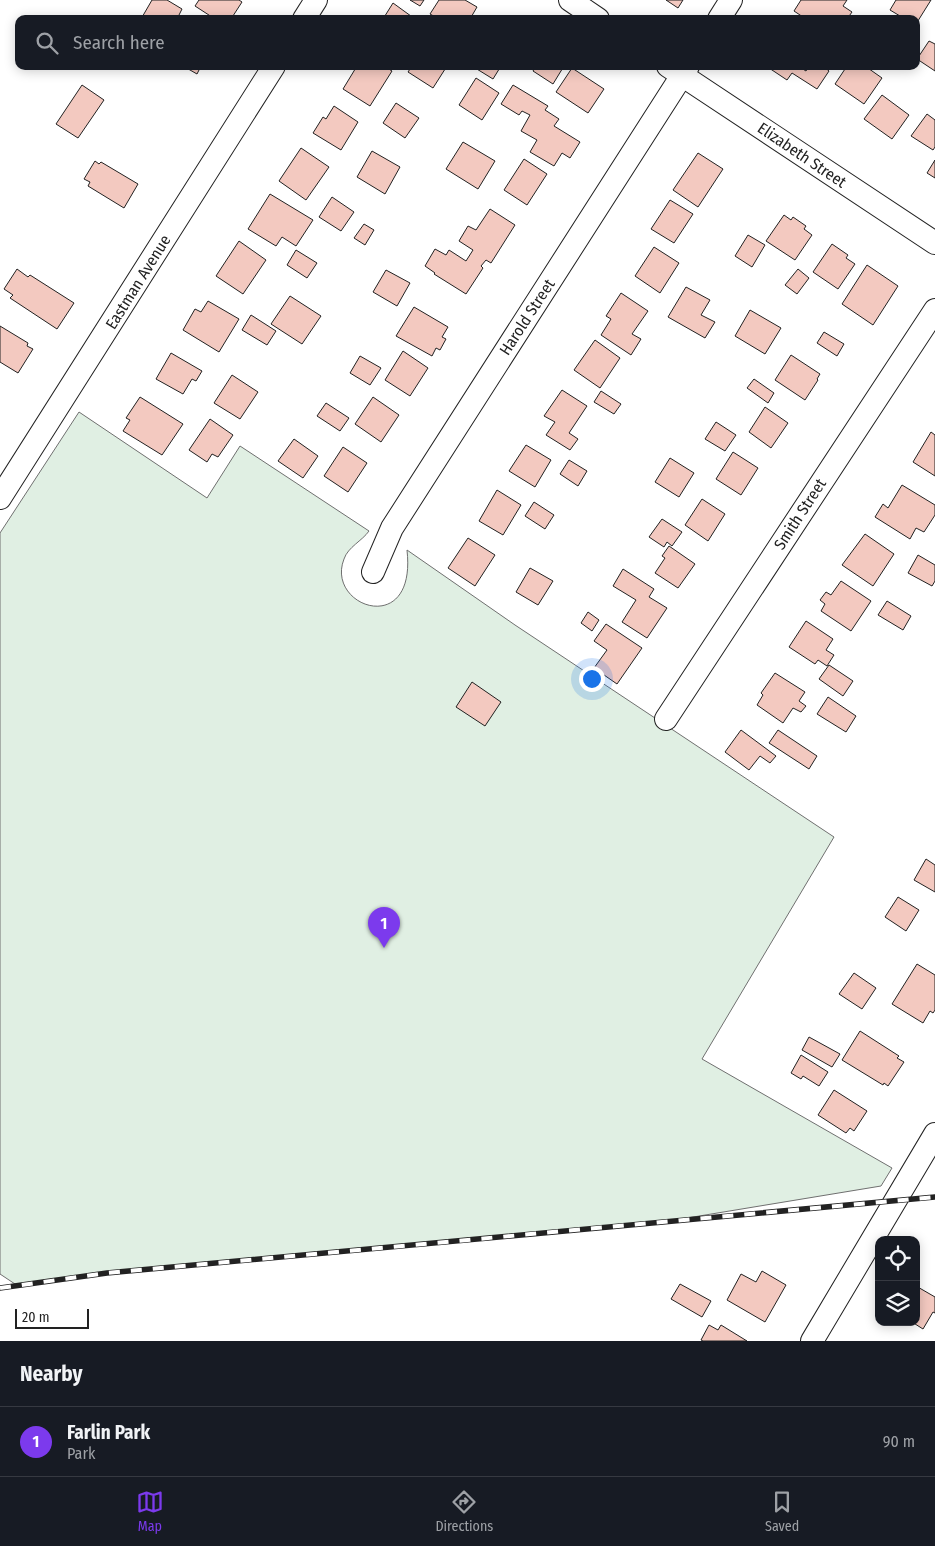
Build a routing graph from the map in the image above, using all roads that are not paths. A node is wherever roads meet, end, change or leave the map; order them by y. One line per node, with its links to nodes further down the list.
1 (316, 0): 4 (street)
2 (570, 0): 5 (street)
3 (731, 0): 6 (street)
4 (307, 15)
5 (592, 15)
6 (722, 15)
7 (271, 70): 12 (street, Eastman Avenue)
8 (679, 70): 13 (street, Harold Street)
9 (681, 70): 10 (street, Elizabeth Street)
10 (935, 243)
11 (935, 310): 14 (street, Smith Street)
12 (0, 498)
13 (374, 572)
14 (666, 719)
15 (935, 1134): 16 (street)
16 (812, 1341)

